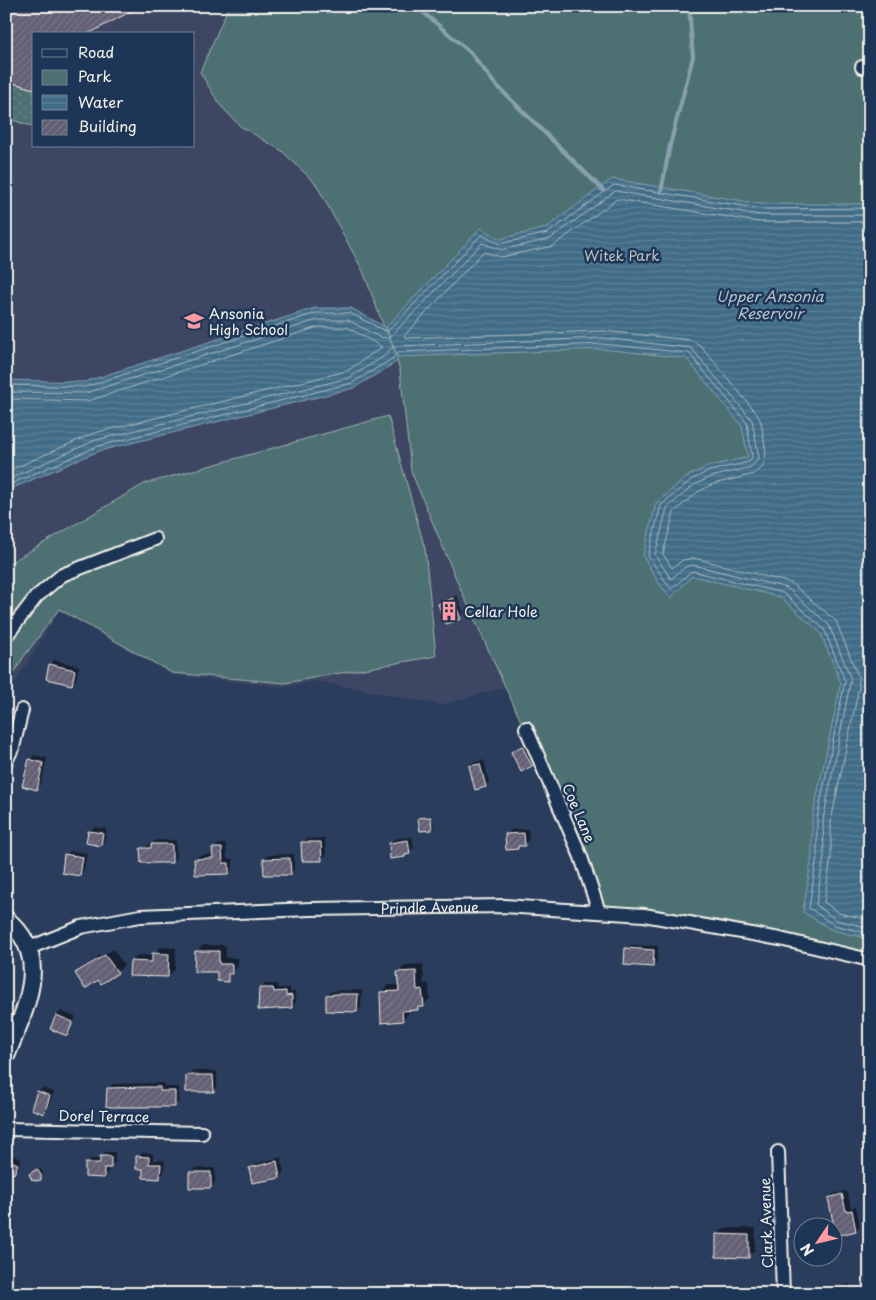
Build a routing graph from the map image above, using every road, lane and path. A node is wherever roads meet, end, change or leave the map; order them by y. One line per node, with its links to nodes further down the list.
1 (155, 539): 2 (street)
2 (6, 636)
3 (22, 710): 5 (street)
4 (526, 728): 6 (street, Coe Lane)
5 (6, 761)
6 (599, 912): 8 (street, Prindle Avenue); 9 (street, Prindle Avenue)
7 (6, 920): 8 (main road)
8 (28, 948): 10 (main road)
9 (870, 960)
10 (6, 1056)
11 (6, 1129): 12 (street, Dorel Terrace)
12 (202, 1133)
13 (778, 1152): 14 (street, Clark Avenue)
14 (784, 1294)

